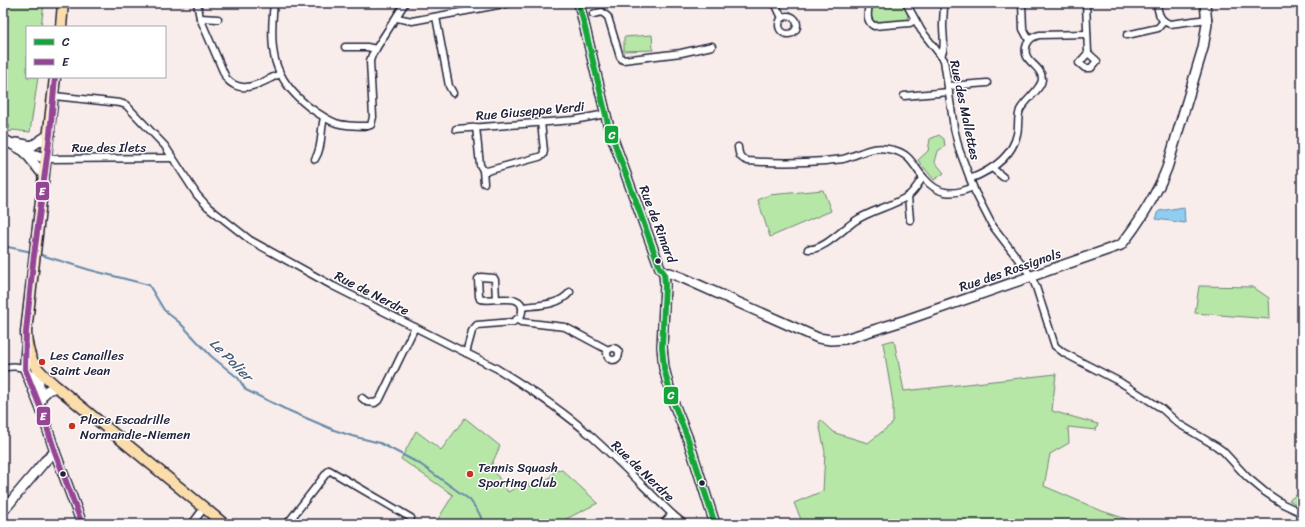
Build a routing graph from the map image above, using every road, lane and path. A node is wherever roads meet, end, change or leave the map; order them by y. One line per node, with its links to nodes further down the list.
1 (63, 3): 24 (main road)
2 (196, 3): 17 (street)
3 (274, 3): 33 (street)
4 (405, 3): 19 (street)
5 (509, 3): 16 (street)
6 (580, 3): 40 (street, Rue de Rimard)
7 (775, 3): 20 (street)
8 (869, 3): 22 (street)
9 (906, 3): 22 (street)
10 (944, 3): 32 (street, Rue des Mallettes)
11 (1022, 3): 27 (street)
12 (1086, 3): 25 (street)
13 (1157, 3): 23 (street)
14 (1206, 3): 21 (street, Rue des Rossignols)
15 (593, 14): 28 (street)
16 (436, 17): 19 (street); 37 (street)
17 (200, 18): 18 (street); 33 (street)
18 (218, 18)
19 (397, 18): 30 (street)
20 (782, 18)
21 (1208, 19): 23 (street); 64 (street, Rue des Rossignols)
22 (915, 20): 32 (street)
23 (1164, 21): 26 (street)
24 (61, 26)
25 (1087, 34): 27 (street); 31 (street)
26 (1127, 35)
27 (1029, 40): 52 (street)
28 (712, 46)
29 (345, 47): 30 (street)
30 (376, 49): 41 (street)
31 (1088, 53)
32 (941, 56): 36 (street, Rue des Mallettes)
33 (280, 74): 41 (street)
34 (55, 78): 38 (main road)
35 (988, 83): 36 (street)
36 (949, 89): 39 (street); 57 (street, Rue des Mallettes)
37 (454, 93)
38 (54, 96): 45 (main road); 49 (street, Rue de Nerdre)
39 (904, 96)
40 (606, 114): 42 (street, Rue Giuseppe Verdi); 63 (street, Rue de Rimard)
41 (324, 118): 51 (street)
42 (540, 122): 43 (street, Rue Giuseppe Verdi); 53 (street)
43 (476, 127): 44 (street, Rue Giuseppe Verdi); 53 (street)
44 (456, 129)
45 (50, 134): 48 (street); 50 (main road)
46 (5, 140): 48 (street)
47 (738, 147): 55 (street)
48 (28, 148): 50 (street); 54 (street)
49 (172, 158): 50 (street, Rue des Ilets); 69 (street, Rue de Nerdre)
50 (46, 159): 54 (main road)
51 (316, 159)
52 (992, 168): 56 (street); 57 (street)
53 (482, 170): 58 (street)
54 (44, 176): 70 (main road)
55 (923, 177): 59 (street); 60 (street)
56 (1003, 177)
57 (970, 179): 59 (street, Rue des Mallettes)
58 (484, 183)
59 (973, 187): 64 (street, Rue des Mallettes)
60 (908, 196): 61 (street); 62 (street)
61 (910, 220)
62 (808, 248)
63 (664, 273): 64 (street, Rue des Rossignols); 87 (street, Rue de Rimard)
64 (1031, 276): 85 (street, Rue des Mallettes)
65 (570, 292): 67 (street)
66 (496, 299): 67 (street)
67 (522, 308): 68 (street)
68 (518, 320): 71 (street); 72 (street)
69 (415, 327): 72 (street, Rue de Nerdre); 79 (street)
70 (26, 347): 74 (street); 75 (main road)
71 (608, 350)
72 (466, 353): 84 (street, Rue de Nerdre)
73 (3, 368): 74 (street)
74 (25, 369): 76 (street); 80 (street)
75 (37, 370): 76 (street); 77 (main road)
76 (39, 383): 78 (street)
77 (57, 388): 78 (street); 82 (main road)
78 (41, 397): 80 (street)
79 (362, 398)
80 (42, 409): 81 (street)
81 (55, 452): 83 (street); 88 (street)
82 (204, 508): 89 (street); 90 (main road)
83 (3, 511)
84 (672, 514): 92 (street); 93 (street, Rue de Nerdre)
85 (1302, 514)
86 (411, 518): 91 (street)
87 (713, 522)
88 (82, 524)
89 (192, 524)
90 (224, 524)
91 (286, 524)
92 (662, 524)
93 (684, 524)

